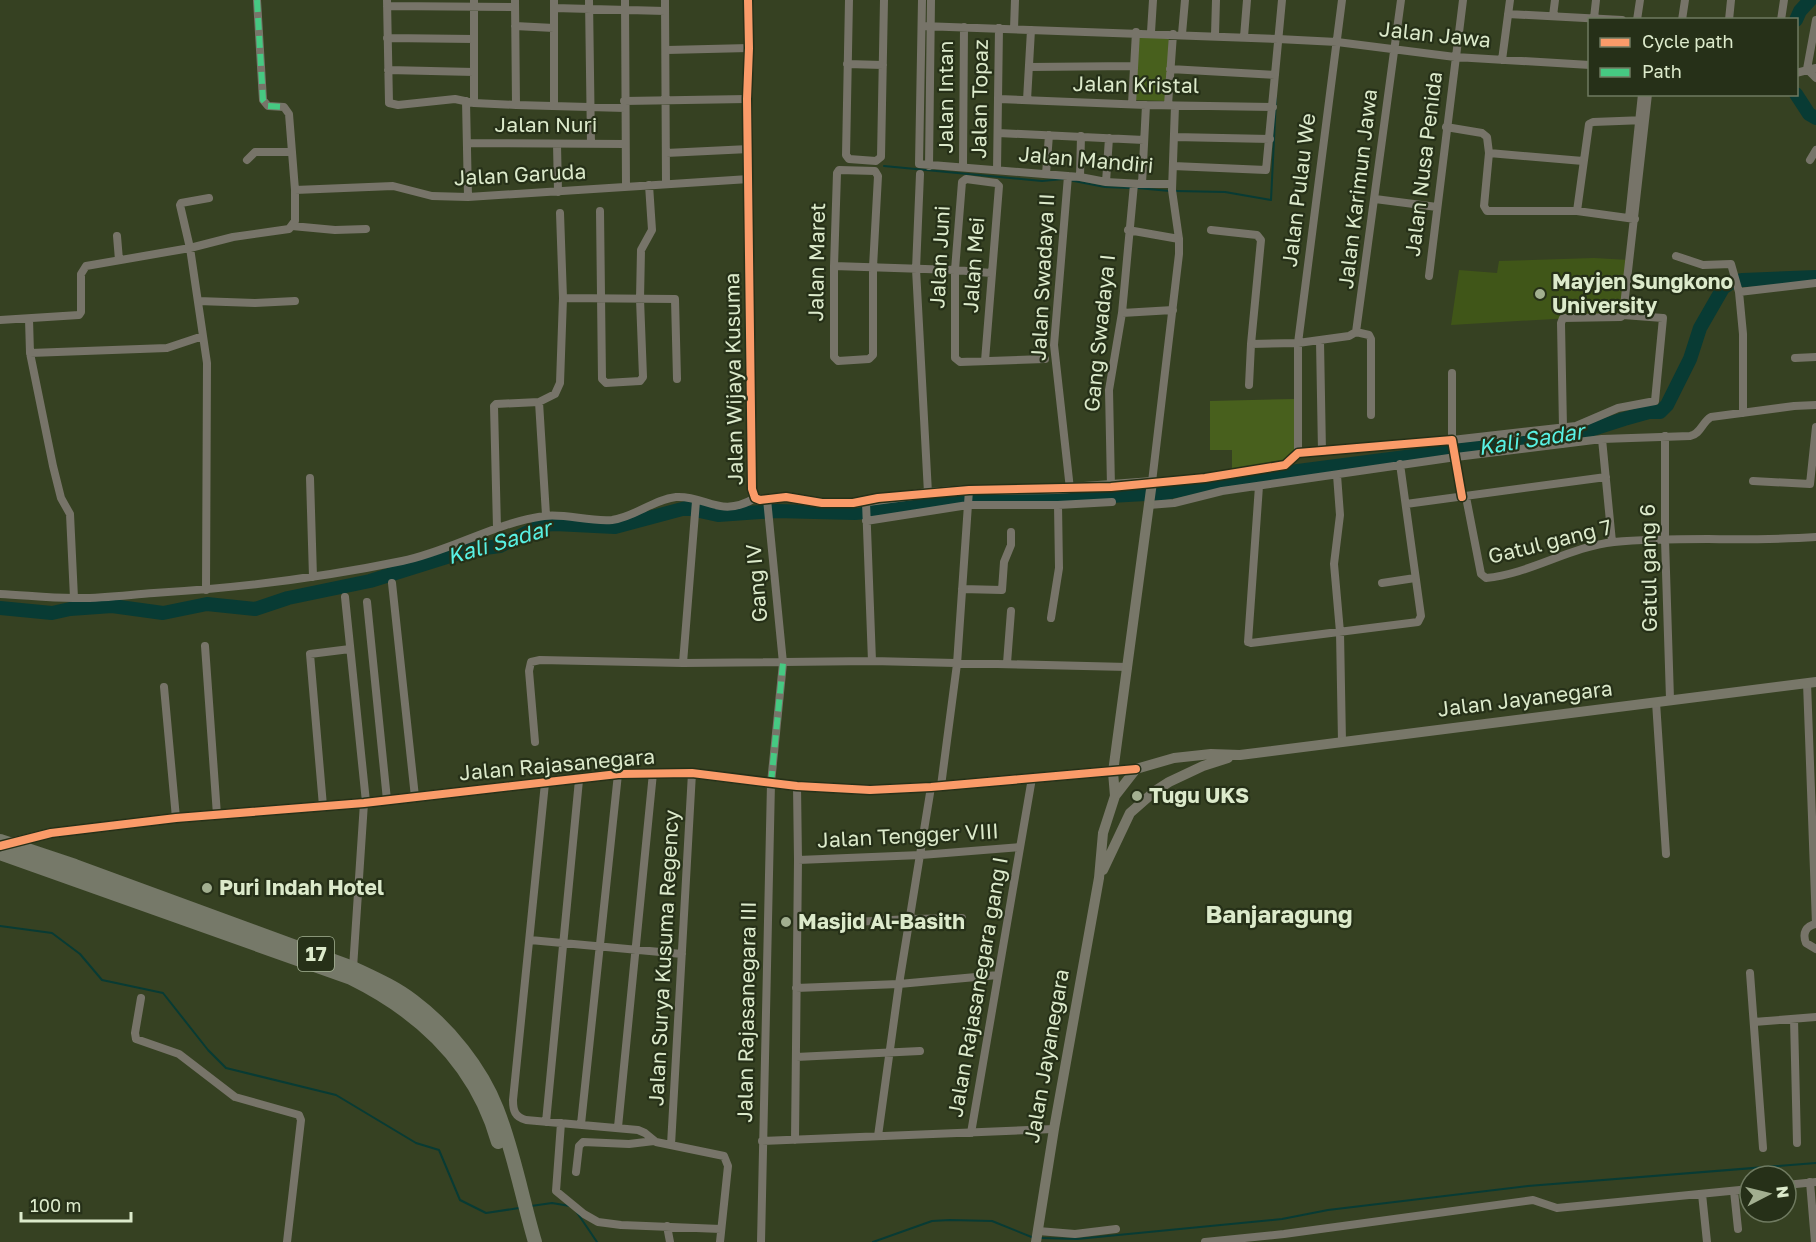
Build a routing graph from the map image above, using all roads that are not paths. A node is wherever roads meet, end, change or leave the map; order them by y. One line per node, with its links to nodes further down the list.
1 (257, 0): 106 (street)
2 (589, 0): 30 (street)
3 (625, 0): 31 (street)
4 (665, 0): 32 (street)
5 (748, 0): 59 (street, Jalan Wijaya Kusuma)
6 (849, 0): 64 (street)
7 (884, 0): 65 (street)
8 (922, 0): 42 (street)
9 (931, 0): 43 (street)
10 (1015, 0): 47 (street)
11 (1153, 0): 50 (street)
12 (1185, 0): 52 (street)
13 (1216, 0): 53 (street)
14 (1246, 0): 54 (street)
15 (1282, 0): 57 (street)
16 (1342, 0): 58 (street, Jalan Pulau We)
17 (1401, 0): 60 (street, Jalan Karimun Jawa)
18 (1463, 0): 62 (street, Jalan Nusa Penida)
19 (1510, 0): 33 (street)
20 (1555, 0): 34 (street)
21 (1596, 0): 35 (street)
22 (1640, 0): 36 (street)
23 (1684, 0): 37 (street)
24 (1731, 0): 38 (street)
25 (1784, 0): 39 (street)
26 (387, 3): 27 (street); 55 (street)
27 (474, 4): 28 (street); 56 (street)
28 (515, 4): 41 (street)
29 (554, 4): 30 (street); 45 (street)
30 (589, 9): 31 (street); 89 (street)
31 (625, 10): 32 (street); 83 (street)
32 (665, 11): 61 (street)
33 (1508, 14): 34 (street); 63 (street)
34 (1553, 16): 35 (street)
35 (1594, 18)
36 (1637, 18)
37 (1682, 18)
38 (1729, 18)
39 (1781, 18)
40 (1816, 22): 72 (street)
41 (515, 26): 45 (street); 85 (street)
42 (922, 26): 43 (street, Jalan Jawa); 112 (street, Jalan Mandiri)
43 (931, 26): 44 (street, Jalan Jawa); 112 (street)
44 (964, 27): 46 (street, Jalan Jawa); 113 (street, Jalan Intan)
45 (554, 28): 88 (street)
46 (999, 28): 47 (street, Jalan Jawa); 79 (street, Jalan Topaz)
47 (1014, 29): 48 (street, Jalan Jawa)
48 (1031, 30): 49 (street, Jalan Jawa); 68 (street)
49 (1136, 32): 50 (street, Jalan Jawa); 67 (street)
50 (1152, 32): 51 (street, Jalan Jawa)
51 (1173, 34): 52 (street, Jalan Jawa); 70 (street)
52 (1182, 34): 53 (street, Jalan Jawa)
53 (1215, 35): 54 (street, Jalan Jawa)
54 (1244, 37): 57 (street, Jalan Jawa)
55 (387, 38): 56 (street); 71 (street)
56 (474, 39): 73 (street)
57 (1280, 39): 58 (street, Jalan Jawa); 74 (street)
58 (1337, 42): 60 (street, Jalan Jawa); 168 (street, Jalan Pulau We)
59 (749, 48): 61 (street); 78 (street, Jalan Wijaya Kusuma)
60 (1394, 50): 62 (street, Jalan Jawa); 132 (street, Jalan Karimun Jawa)
61 (667, 51): 81 (street)
62 (1455, 57): 63 (street, Jalan Jawa); 92 (street, Jalan Nusa Penida)
63 (1502, 60): 66 (street, Jalan Jawa)
64 (847, 64): 65 (street); 65 (street)
65 (883, 64)
66 (1588, 65)
67 (1134, 66): 68 (street); 84 (street)
68 (1029, 67): 80 (street)
69 (1816, 68): 72 (street)
70 (1170, 69): 74 (street); 87 (street)
71 (388, 70): 73 (street); 82 (street)
72 (1801, 71): 75 (street)
73 (474, 72): 82 (street)
74 (1275, 75): 90 (street)
75 (1816, 78)
76 (1642, 96): 91 (street)
77 (1648, 96): 91 (street)
78 (747, 99): 81 (street); 104 (street, Jalan Wijaya Kusuma)
79 (999, 99): 80 (street, Jalan Kristal); 93 (street, Jalan Topaz)
80 (1027, 100): 84 (street, Jalan Kristal)
81 (665, 101): 83 (street); 107 (street)
82 (470, 102): 85 (street); 100 (street)
83 (625, 104): 89 (street); 103 (street)
84 (1132, 104): 86 (street, Jalan Kristal)
85 (516, 105): 88 (street)
86 (1146, 105): 87 (street, Jalan Kristal); 99 (street, Gang Swadaya I)
87 (1172, 105): 90 (street, Jalan Kristal); 96 (street)
88 (554, 106): 89 (street)
89 (590, 106): 102 (street)
90 (1273, 107): 98 (street)
91 (1642, 120): 111 (street); 137 (street)
92 (1446, 127): 108 (street); 133 (street, Jalan Nusa Penida)
93 (998, 133): 94 (street); 115 (street, Jalan Topaz)
94 (1048, 135): 95 (street); 117 (street)
95 (1082, 136): 97 (street); 118 (street)
96 (1174, 137): 98 (street); 114 (street)
97 (1109, 138): 99 (street); 122 (street)
98 (1270, 139): 114 (street)
99 (1144, 140): 125 (street, Gang Swadaya I)
100 (467, 143): 101 (street, Jalan Nuri); 130 (street)
101 (557, 144): 102 (street, Jalan Nuri); 129 (street)
102 (591, 144): 103 (street, Jalan Nuri)
103 (625, 144): 126 (street)
104 (749, 149): 107 (street); 120 (street, Jalan Wijaya Kusuma)
105 (1816, 150): 110 (street)
106 (292, 152): 109 (street); 128 (street)
107 (666, 153): 123 (street)
108 (1489, 153): 111 (street); 135 (street)
109 (247, 160)
110 (1810, 160)
111 (1583, 161): 135 (street)
112 (929, 166): 113 (street, Jalan Mandiri)
113 (963, 166): 115 (street, Jalan Mandiri)
114 (1173, 166): 127 (street)
115 (997, 170): 117 (street, Jalan Mandiri)
116 (920, 174): 149 (street)
117 (1046, 174): 119 (street, Jalan Mandiri)
118 (1080, 177): 119 (street, Jalan Mandiri); 122 (street, Jalan Mandiri)
119 (1068, 178): 196 (street, Jalan Swadaya II)
120 (749, 179): 123 (street, Jalan Garuda); 200 (street, Jalan Wijaya Kusuma)
121 (985, 181): 150 (street, Jalan Juni); 151 (street, Jalan Mei)
122 (1106, 182): 125 (street, Jalan Mandiri)
123 (666, 184): 124 (street, Jalan Garuda)
124 (649, 185): 126 (street, Jalan Garuda); 157 (street)
125 (1135, 186): 127 (street, Jalan Mandiri); 141 (street, Gang Swadaya I)
126 (626, 187): 129 (street, Jalan Garuda)
127 (1172, 189): 143 (street)
128 (295, 190): 130 (street, Jalan Garuda); 138 (street)
129 (558, 192): 130 (street, Jalan Garuda)
130 (468, 196)
131 (209, 198): 144 (street)
132 (1375, 199): 133 (street); 165 (street, Jalan Karimun Jawa)
133 (1437, 207): 152 (street, Jalan Nusa Penida)
134 (600, 211): 156 (street)
135 (1577, 211): 137 (street)
136 (560, 213): 155 (street)
137 (1632, 218): 162 (street)
138 (292, 226): 139 (street); 144 (street)
139 (366, 229)
140 (1211, 230): 169 (street)
141 (1128, 231): 143 (street); 161 (street, Gang Swadaya I)
142 (117, 236): 146 (street)
143 (1179, 239): 160 (street)
144 (190, 248): 146 (street); 158 (street)
145 (1676, 256): 154 (street)
146 (119, 260): 163 (street)
147 (834, 266): 148 (street); 148 (street, Jalan Maret); 148 (street, Jalan Maret)
148 (873, 267): 149 (street)
149 (916, 269): 150 (street); 198 (street)
150 (955, 270): 151 (street); 174 (street, Jalan Juni)
151 (991, 273): 174 (street, Jalan Mei)
152 (1429, 276)
153 (1816, 283): 154 (street)
154 (1739, 290): 180 (street)
155 (563, 298): 156 (street); 178 (street)
156 (602, 298): 157 (street); 157 (street)
157 (640, 299): 176 (street)
158 (198, 301): 159 (street); 166 (street)
159 (295, 301)
160 (1173, 310): 161 (street); 197 (street)
161 (1122, 313): 195 (street, Gang Swadaya I)
162 (1623, 315): 183 (street); 183 (street)
163 (30, 319): 164 (street); 170 (street)
164 (0, 320)
165 (1356, 332): 167 (street); 181 (street)
166 (203, 336): 170 (street); 219 (street)
167 (1320, 340): 168 (street); 187 (street)
168 (1298, 343): 169 (street); 188 (street, Jalan Pulau We)
169 (1251, 344): 177 (street)
170 (30, 353): 222 (street)
171 (1816, 357): 172 (street)
172 (1795, 358)
173 (1045, 359): 174 (street)
174 (985, 361)
175 (1452, 374): 186 (street)
176 (677, 379)
177 (1249, 385)
178 (539, 402): 208 (street); 209 (street)
179 (1816, 405): 180 (street)
180 (1743, 413): 184 (street)
181 (1371, 415)
182 (1816, 427): 193 (street)
183 (1563, 436): 185 (street); 186 (street); 186 (street)
184 (1665, 436): 185 (street); 212 (street, Gatul gang 6)
185 (1602, 439): 191 (street)
186 (1453, 449): 187 (street); 189 (street); 199 (street)
187 (1322, 452): 188 (street)
188 (1298, 453): 197 (street)
189 (1400, 464): 190 (street); 204 (street)
190 (1336, 475): 194 (street); 226 (street)
191 (1606, 477): 199 (street); 213 (street)
192 (310, 478): 214 (street)
193 (1753, 481)
194 (1259, 486): 197 (street); 226 (street)
195 (1111, 487): 196 (street, Jalan Wijaya Kusuma); 197 (street, Jalan Wijaya Kusuma)
196 (1070, 489): 201 (street, Jalan Wijaya Kusuma)
197 (1150, 492): 234 (street)
198 (928, 493): 201 (street, Jalan Wijaya Kusuma); 207 (street, Jalan Wijaya Kusuma)
199 (1464, 497): 204 (street); 213 (street, Gatul gang 7)
200 (754, 498): 202 (street); 206 (street, Jalan Wijaya Kusuma)
201 (969, 498): 205 (street); 207 (street); 218 (street)
202 (696, 502): 208 (street); 230 (street)
203 (1112, 502): 205 (street)
204 (1406, 504): 215 (street)
205 (1058, 505): 225 (street)
206 (768, 507): 207 (street, Jalan Wijaya Kusuma); 231 (street, Gang IV)
207 (866, 512): 229 (street)
208 (546, 515): 209 (street)
209 (497, 528): 214 (street)
210 (1011, 532): 218 (street)
211 (1816, 537): 212 (street, Gatul gang 7)
212 (1665, 540): 213 (street, Gatul gang 7); 237 (street, Gatul gang 6)
213 (1612, 542)
214 (313, 577): 219 (street)
215 (1415, 578): 217 (street); 226 (street)
216 (392, 583): 256 (street)
217 (1382, 583)
218 (962, 589): 233 (street)
219 (206, 590): 222 (street)
220 (0, 594): 222 (street)
221 (345, 597): 228 (street)
222 (74, 598)
223 (367, 602): 257 (street)
224 (1011, 611): 232 (street)
225 (1051, 618)
226 (1340, 632): 240 (street)
227 (205, 646): 261 (street)
228 (350, 649): 258 (street); 259 (street)
229 (872, 661): 231 (street); 233 (street)
230 (683, 663): 231 (street); 239 (street)
231 (783, 663): 252 (street, Gang IV)
232 (1007, 663): 233 (street); 234 (street)
233 (957, 664): 254 (street)
234 (1128, 667): 245 (street)
235 (1812, 683): 237 (street, Jalan Jayanegara); 272 (street)
236 (164, 687): 262 (street)
237 (1670, 699): 238 (street, Jalan Jayanegara)
238 (1656, 702): 240 (street, Jalan Jayanegara); 266 (street)
239 (535, 742)
240 (1342, 742): 241 (street, Jalan Jayanegara)
241 (1240, 755): 242 (street, Jalan Jayanegara); 250 (street, Jalan Jayanegara)
242 (1161, 761): 243 (street, Jalan Jayanegara); 250 (street)
243 (1136, 769): 245 (street, Jalan Rajasanegara); 255 (street, Jalan Jayanegara)
244 (692, 772): 246 (street, Jalan Rajasanegara); 252 (street, Jalan Rajasanegara); 279 (street, Jalan Surya Kusuma Regency)
245 (1113, 772): 248 (street, Jalan Rajasanegara); 255 (street)
246 (653, 773): 247 (street, Jalan Rajasanegara); 277 (street)
247 (618, 774): 249 (street, Jalan Rajasanegara); 276 (street)
248 (1032, 778): 254 (street, Jalan Rajasanegara); 265 (street, Jalan Rajasanegara gang I)
249 (579, 780): 251 (street, Jalan Rajasanegara); 275 (street)
250 (1169, 782): 263 (street, Jalan Jayanegara)
251 (545, 783): 256 (street, Jalan Rajasanegara); 274 (street)
252 (771, 783): 253 (street, Jalan Rajasanegara); 301 (street, Jalan Rajasanegara III)
253 (797, 786): 254 (street, Jalan Rajasanegara); 268 (street)
254 (936, 787): 267 (street)
255 (1115, 796): 260 (street, Jalan Jayanegara)
256 (415, 797): 257 (street, Jalan Rajasanegara)
257 (387, 800): 258 (street, Jalan Rajasanegara)
258 (365, 802): 259 (street, Jalan Rajasanegara); 280 (street)
259 (323, 806): 261 (street, Jalan Rajasanegara)
260 (1108, 814): 263 (street); 269 (street, Jalan Jayanegara)
261 (218, 815): 262 (street, Jalan Rajasanegara)
262 (176, 819): 264 (street, Jalan Rajasanegara)
263 (1125, 823): 269 (street, Jalan Jayanegara)
264 (2, 846): 280 (highway, 17); 310 (highway, 17)
265 (1020, 847): 267 (street, Jalan Tengger VIII); 282 (street, Jalan Rajasanegara gang I)
266 (1666, 854)
267 (921, 855): 268 (street, Jalan Tengger VIII); 271 (street)
268 (798, 860): 273 (street)
269 (1099, 878): 296 (street, Jalan Jayanegara)
270 (962, 918): 271 (street)
271 (910, 919): 273 (street); 283 (street)
272 (1816, 924): 278 (street)
273 (798, 926): 284 (street)
274 (530, 940): 275 (street); 292 (street)
275 (564, 942): 276 (street); 292 (street)
276 (599, 945): 277 (street); 294 (street)
277 (636, 949): 279 (street); 295 (street)
278 (1816, 949)
279 (682, 954): 303 (street, Jalan Surya Kusuma Regency)
280 (353, 968): 310 (highway, 17)
281 (1750, 973): 288 (street)
282 (998, 975): 283 (street); 297 (street, Jalan Rajasanegara gang I)
283 (898, 984): 284 (street); 290 (street)
284 (796, 988): 291 (street)
285 (141, 998): 320 (street)
286 (1816, 1017): 287 (street)
287 (1794, 1019): 288 (street); 302 (street)
288 (1754, 1022): 304 (street)
289 (920, 1051): 290 (street)
290 (888, 1052): 291 (street); 298 (street)
291 (796, 1057): 299 (street)
292 (546, 1122): 293 (street)
293 (561, 1123): 294 (street); 313 (street)
294 (582, 1124): 295 (street)
295 (618, 1127): 300 (street)
296 (1054, 1129): 297 (street); 317 (street, Jalan Jayanegara)
297 (970, 1133): 298 (street)
298 (878, 1136): 299 (street)
299 (795, 1140): 301 (street)
300 (654, 1141): 303 (street); 305 (street)
301 (762, 1141): 325 (street, Jalan Rajasanegara III)
302 (1797, 1143)
303 (671, 1145): 314 (street)
304 (1763, 1148)
305 (576, 1172)
306 (1813, 1182): 307 (street); 328 (street)
307 (1798, 1184)
308 (1738, 1190): 309 (street)
309 (1734, 1191): 311 (street); 316 (street)
310 (517, 1194): 312 (highway, 17)
311 (1702, 1194): 319 (street); 327 (street)
312 (525, 1226): 321 (highway, 17); 322 (highway, 17)
313 (667, 1226): 314 (street); 323 (street)
314 (721, 1230): 324 (street)
315 (1116, 1230): 318 (street)
316 (1738, 1230)
317 (1037, 1236): 318 (street)
318 (1101, 1236)
319 (1284, 1238): 326 (street)
320 (287, 1242)
321 (525, 1242)
322 (535, 1242)
323 (670, 1242)
324 (720, 1242)
325 (760, 1242)
326 (1204, 1242)
327 (1707, 1242)
328 (1815, 1242)

